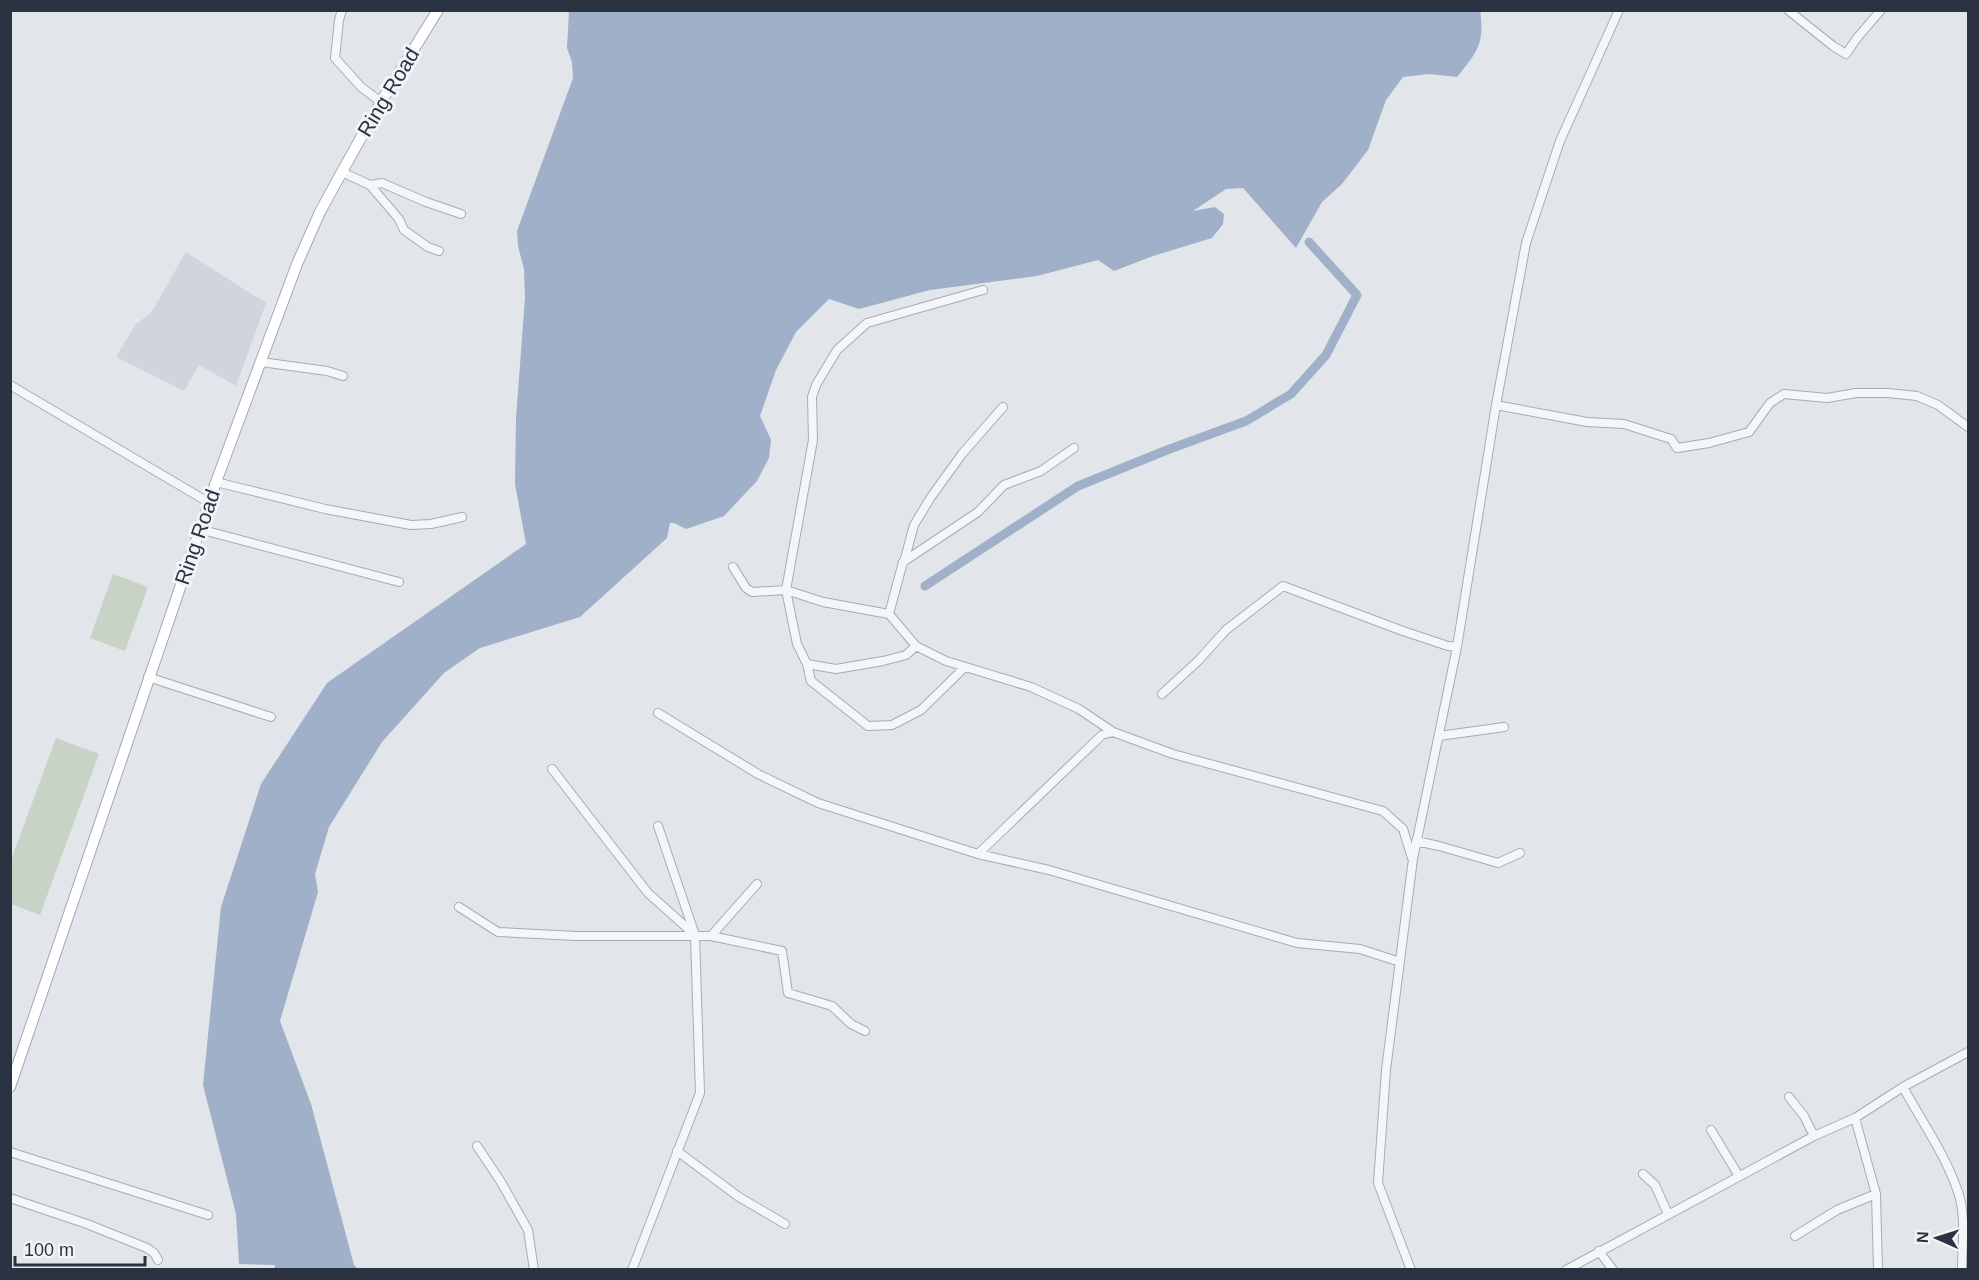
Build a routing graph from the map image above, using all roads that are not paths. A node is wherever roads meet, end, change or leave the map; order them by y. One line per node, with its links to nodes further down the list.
1 (342, 10): 6 (street)
2 (438, 10): 6 (main road, Ring Road)
3 (1619, 10): 15 (street)
4 (1788, 10): 5 (street)
5 (1881, 10)
6 (381, 102): 7 (main road, Ring Road)
7 (342, 172): 8 (street); 12 (main road, Ring Road)
8 (370, 185): 9 (street); 10 (street)
9 (461, 214)
10 (439, 251)
11 (983, 290): 26 (street)
12 (261, 362): 13 (street); 19 (main road, Ring Road)
13 (343, 376)
14 (10, 385): 20 (street)
15 (1496, 405): 17 (street); 29 (street)
16 (1003, 407): 23 (street)
17 (1968, 427)
18 (1074, 448): 23 (street)
19 (216, 482): 20 (main road, Ring Road); 21 (street)
20 (208, 502): 22 (main road, Ring Road)
21 (462, 517)
22 (199, 529): 25 (street); 32 (main road, Ring Road)
23 (903, 562): 27 (street)
24 (733, 567): 26 (street)
25 (399, 582)
26 (786, 590): 27 (street); 30 (street)
27 (889, 614): 28 (street)
28 (916, 646): 30 (street); 31 (street)
29 (1457, 647): 33 (street); 38 (street)
30 (807, 664): 31 (street)
31 (964, 667): 37 (street)
32 (148, 677): 35 (street); 52 (main road, Ring Road)
33 (1162, 694)
34 (658, 714): 43 (street)
35 (271, 717)
36 (1504, 727): 38 (street)
37 (1113, 732): 43 (street); 44 (street)
38 (1438, 736): 41 (street)
39 (552, 769): 47 (street)
40 (657, 826): 47 (street)
41 (1416, 842): 42 (street); 44 (street)
42 (1520, 853)
43 (978, 854): 49 (street)
44 (1413, 858): 49 (street)
45 (757, 884): 48 (street)
46 (459, 907): 47 (street)
47 (696, 935): 48 (street); 59 (street)
48 (711, 936): 50 (street)
49 (1400, 962): 73 (street)
50 (865, 1031)
51 (1968, 1052): 53 (street)
52 (10, 1087)
53 (1903, 1087): 55 (street); 77 (street)
54 (1789, 1097): 57 (street)
55 (1855, 1118): 57 (street); 63 (street)
56 (1711, 1130): 62 (street)
57 (1815, 1136): 62 (street)
58 (477, 1146): 71 (street)
59 (677, 1151): 67 (street); 72 (street)
60 (10, 1152): 66 (street)
61 (1643, 1174): 65 (street)
62 (1739, 1176): 65 (street)
63 (1876, 1194): 68 (street); 76 (street)
64 (10, 1198): 70 (street)
65 (1668, 1214): 69 (street)
66 (208, 1215)
67 (785, 1224)
68 (1796, 1236)
69 (1599, 1251): 74 (street); 75 (street)
70 (158, 1260)
71 (534, 1269)
72 (632, 1269)
73 (1411, 1269)
74 (1566, 1269)
75 (1612, 1269)
76 (1878, 1269)
77 (1962, 1269)

